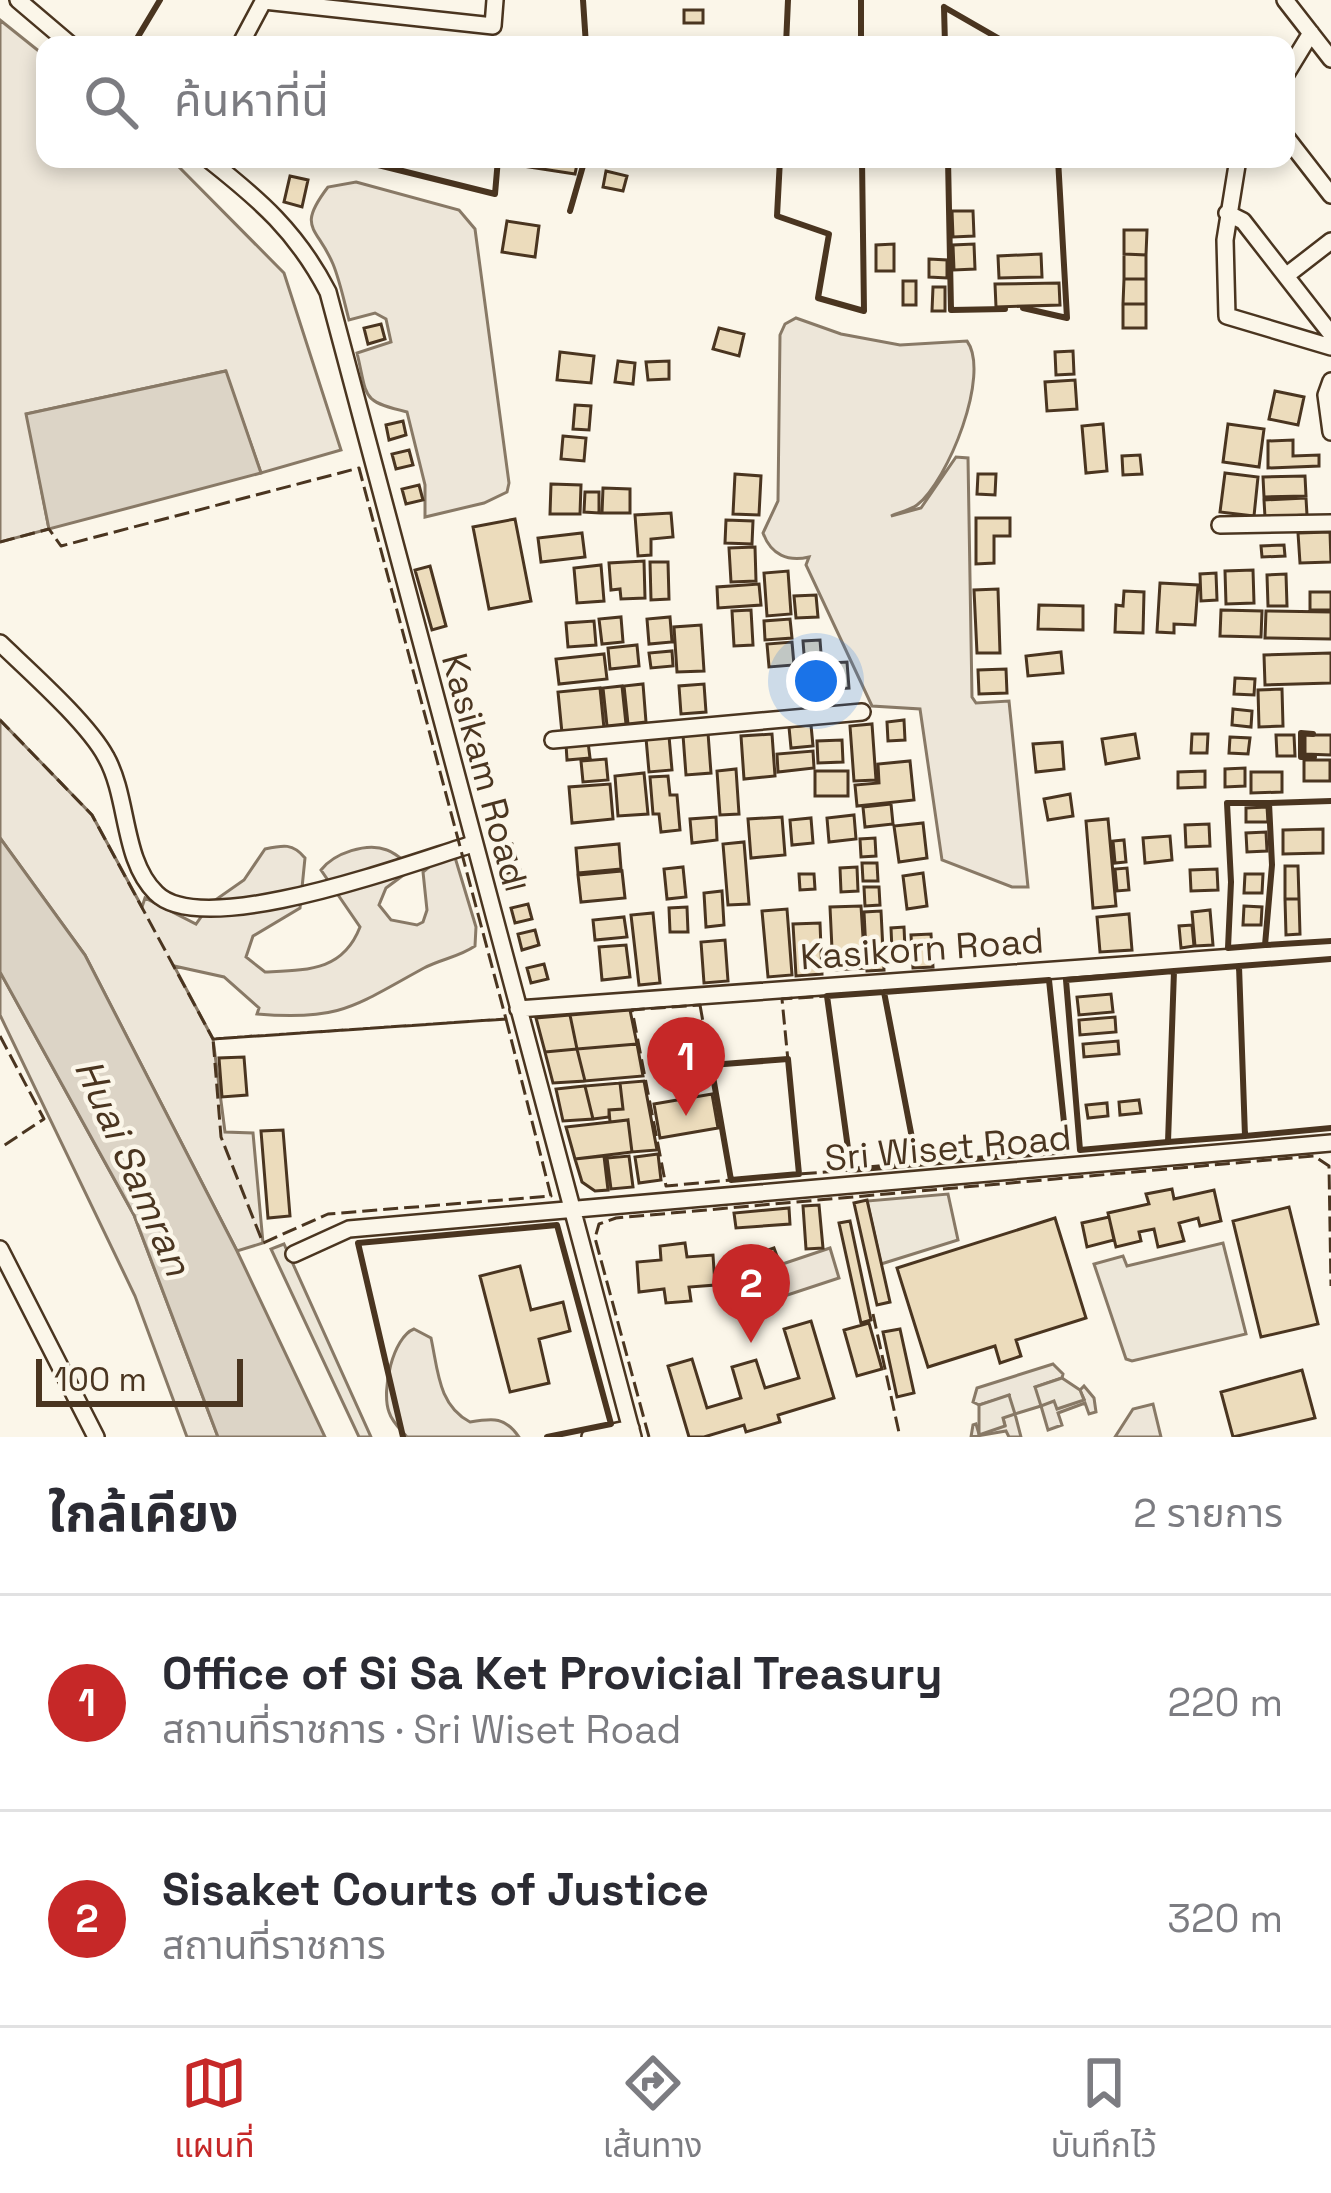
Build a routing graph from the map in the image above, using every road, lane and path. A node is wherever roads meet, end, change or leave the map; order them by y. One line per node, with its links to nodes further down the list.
1 (18, 0): 6 (street)
2 (264, 0): 3 (street); 7 (street)
3 (495, 0)
4 (1285, 0): 5 (street)
5 (1311, 33): 8 (street); 9 (street)
6 (60, 36)
7 (245, 36)
8 (1295, 59)
9 (1331, 59)
10 (1295, 149): 13 (street)
11 (219, 168): 26 (street, Kasikam Road)
12 (1236, 168): 14 (street)
13 (1331, 195)
14 (1228, 213): 16 (street); 18 (street)
15 (1331, 241): 16 (street)
16 (1287, 275): 17 (street)
17 (1331, 334)
18 (1331, 347)
19 (1331, 381): 20 (street)
20 (1331, 432)
21 (1331, 523): 22 (street)
22 (1220, 525)
23 (0, 644): 26 (street)
24 (862, 712): 25 (street)
25 (553, 740)
26 (473, 844): 28 (street, Kasikam Road)
27 (1331, 950): 28 (street, Kasikorn Road)
28 (518, 1009): 30 (street, Kasikam Road)
29 (1331, 1143): 30 (street, Sri Wiset Road)
30 (571, 1211): 32 (street, Sri Wiset Road); 33 (street, Kasikam Road)
31 (0, 1249): 34 (street)
32 (294, 1254)
33 (632, 1433): 35 (street)
34 (96, 1437)
35 (590, 1437)

